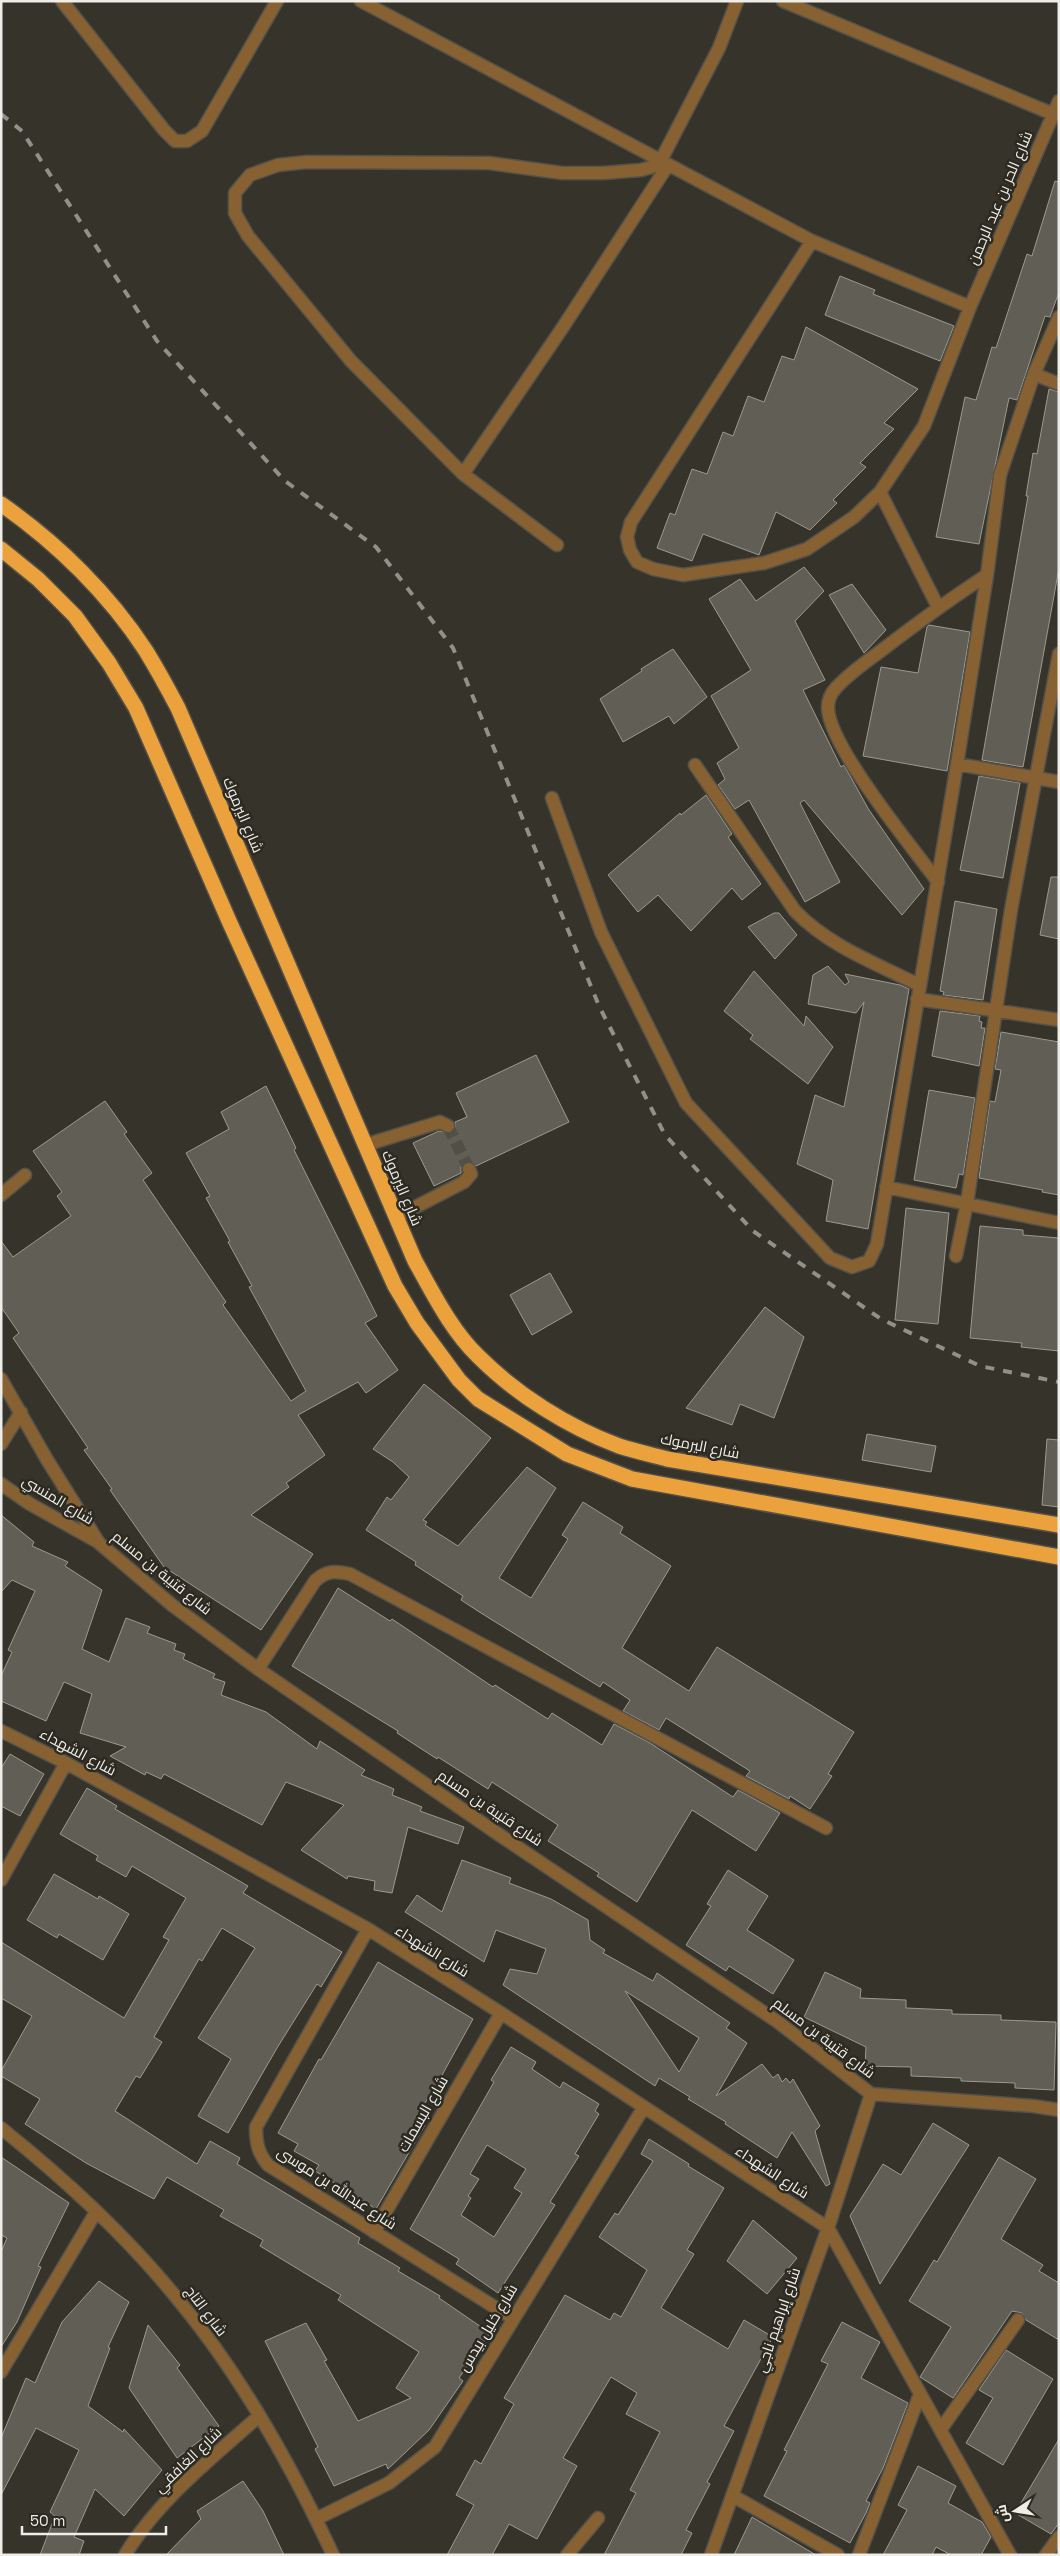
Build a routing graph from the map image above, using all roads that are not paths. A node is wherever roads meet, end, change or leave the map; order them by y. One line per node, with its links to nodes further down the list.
1 (62, 1): 2 (street)
2 (277, 1)
3 (361, 1): 8 (street)
4 (737, 1): 8 (street)
5 (784, 1): 7 (street)
6 (1059, 102): 7 (street, شارع الحر بن عبد الرحمن)
7 (1053, 114): 10 (street, شارع الحر بن عبد الرحمن)
8 (665, 162): 9 (street); 14 (street); 14 (street)
9 (812, 241): 10 (street); 15 (street, شارع الحر بن عبد الرحمن)
10 (970, 307): 15 (street, شارع الحر بن عبد الرحمن)
11 (1059, 317): 12 (street)
12 (1034, 374): 13 (street); 19 (street)
13 (1059, 384)
14 (463, 474): 17 (street)
15 (880, 492): 20 (street)
16 (1, 504): 33 (highway, شارع اليرموك)
17 (557, 545)
18 (1, 549): 48 (highway)
19 (987, 575): 20 (street); 22 (street)
20 (938, 607): 27 (street)
21 (1059, 654): 24 (street)
22 (957, 764): 24 (street); 27 (street)
23 (695, 766): 28 (street)
24 (1036, 778): 25 (street); 30 (street)
25 (1059, 782)
26 (552, 798): 36 (street)
27 (938, 882): 28 (street)
28 (919, 985): 29 (street)
29 (917, 999): 30 (street); 36 (street)
30 (995, 1012): 31 (street); 38 (street)
31 (1059, 1020)
32 (448, 1126): 33 (street)
33 (365, 1145): 39 (highway, شارع اليرموك)
34 (470, 1169): 39 (street)
35 (24, 1175): 37 (street)
36 (886, 1187): 38 (street)
37 (1, 1195)
38 (966, 1203): 40 (street); 41 (street)
39 (396, 1217): 46 (highway, شارع اليرموك)
40 (1059, 1223)
41 (956, 1256)
42 (1, 1379): 43 (street, شارع قتيبة بن مسلم)
43 (21, 1412): 44 (street); 47 (street, شارع قتيبة بن مسلم)
44 (1, 1444)
45 (1, 1484): 47 (street, شارع المنسي)
46 (1059, 1525)
47 (99, 1543): 49 (street, شارع قتيبة بن مسلم)
48 (1059, 1557)
49 (258, 1669): 52 (street); 56 (street, شارع قتيبة بن مسلم)
50 (1, 1731): 51 (street, شارع الشهداء)
51 (66, 1763): 53 (street); 54 (street, شارع الشهداء)
52 (826, 1828)
53 (3, 1872)
54 (368, 1930): 55 (street, شارع الشهداء); 62 (street, شارع عبدالله بن موسى)
55 (501, 2013): 57 (street, شارع الشهداء); 62 (street, شارع البسمات)
56 (871, 2094): 58 (street, شارع قتيبة بن مسلم); 61 (street, شارع إبراهيم ناجي)
57 (644, 2107): 61 (street, شارع الشهداء); 63 (street, شارع خليل بيدس)
58 (1059, 2110)
59 (1, 2128): 60 (street, شارع التاج)
60 (96, 2212): 65 (street); 67 (street, شارع التاج)
61 (828, 2228): 66 (street); 69 (street, شارع إبراهيم ناجي)
62 (374, 2232): 63 (street, شارع عبدالله بن موسى)
63 (512, 2318): 71 (street, شارع خليل بيدس)
64 (1018, 2320): 68 (street)
65 (3, 2366)
66 (920, 2394): 68 (street); 78 (street)
67 (259, 2416): 71 (street, شارع التاج); 73 (street, شارع الغافقي)
68 (941, 2429): 79 (street)
69 (733, 2496): 76 (street, شارع إبراهيم ناجي); 77 (street)
70 (598, 2518): 75 (street)
71 (316, 2519): 74 (street, شارع التاج)
72 (1059, 2538): 80 (street)
73 (125, 2555)
74 (333, 2555)
75 (567, 2555)
76 (711, 2555)
77 (838, 2555)
78 (859, 2555)
79 (1010, 2555)
80 (1046, 2555)

